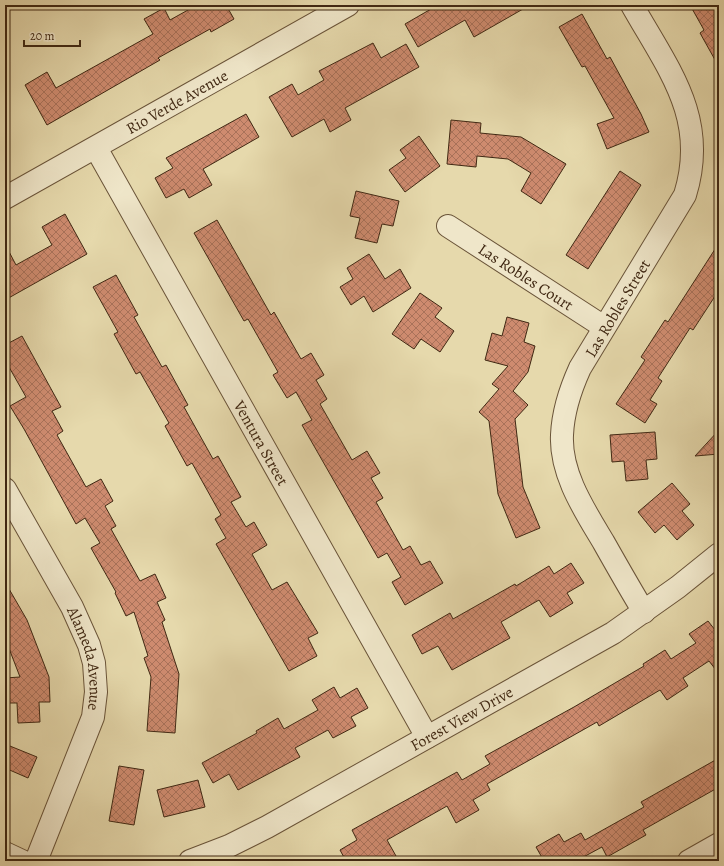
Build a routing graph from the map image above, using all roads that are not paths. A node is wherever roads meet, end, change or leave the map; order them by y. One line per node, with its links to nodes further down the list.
1 (348, 5): 3 (street, Rio Verde Avenue)
2 (632, 5): 6 (street, Las Robles Street)
3 (96, 148): 4 (street, Rio Verde Avenue); 10 (street, Ventura Street)
4 (5, 198)
5 (448, 226): 6 (street, Las Robles Court)
6 (604, 327): 9 (street, Las Robles Street)
7 (5, 489): 14 (street, Alameda Avenue)
8 (719, 554): 9 (street, Forest View Drive)
9 (644, 612): 10 (street, Forest View Drive)
10 (427, 737): 15 (street, Forest View Drive)
11 (719, 844): 16 (street)
12 (5, 853): 13 (street)
13 (22, 861)
14 (36, 861)
15 (190, 861)
16 (689, 861)

